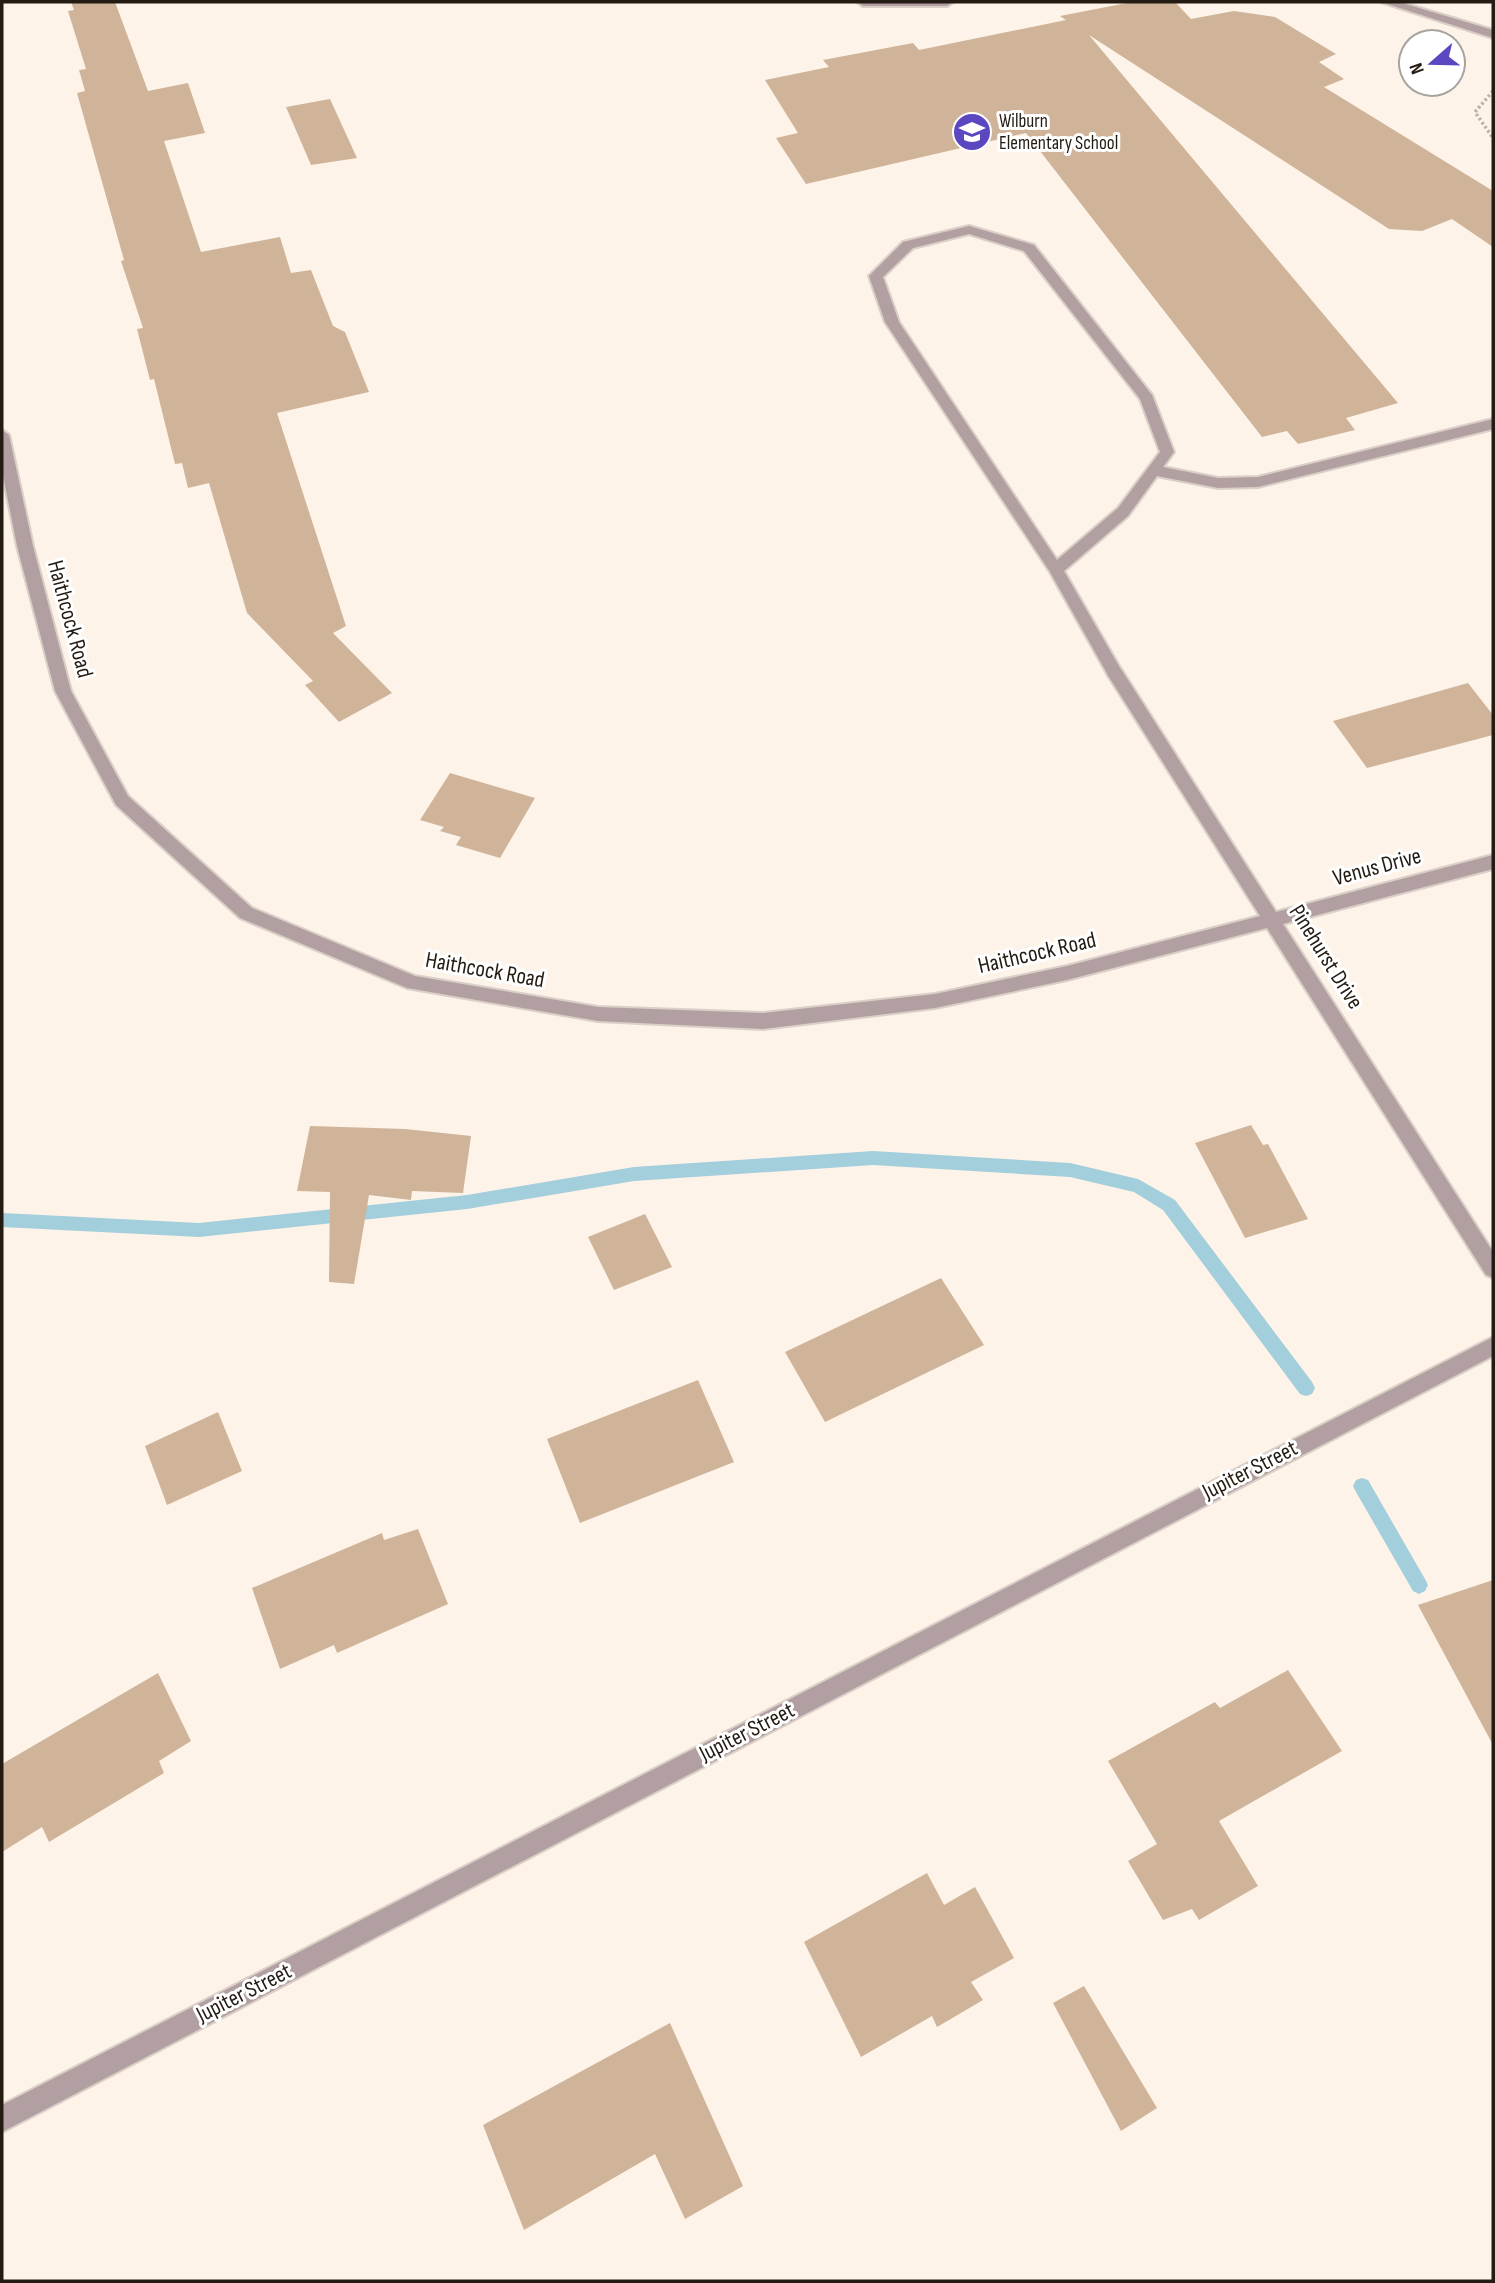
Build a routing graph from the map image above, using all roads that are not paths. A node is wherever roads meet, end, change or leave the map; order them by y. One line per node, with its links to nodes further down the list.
1 (863, 2): 2 (street)
2 (947, 2)
3 (1387, 2): 4 (street)
4 (1493, 34)
5 (1493, 424): 7 (street)
6 (2, 435): 10 (street, Haithcock Road)
7 (1154, 470): 8 (street); 8 (street, Pinehurst Drive)
8 (1056, 570): 10 (street, Pinehurst Drive)
9 (1493, 862): 10 (street, Venus Drive)
10 (1274, 920): 11 (street, Pinehurst Drive)
11 (1493, 1269)
12 (1493, 1346): 13 (street, Jupiter Street)
13 (2, 2119)

